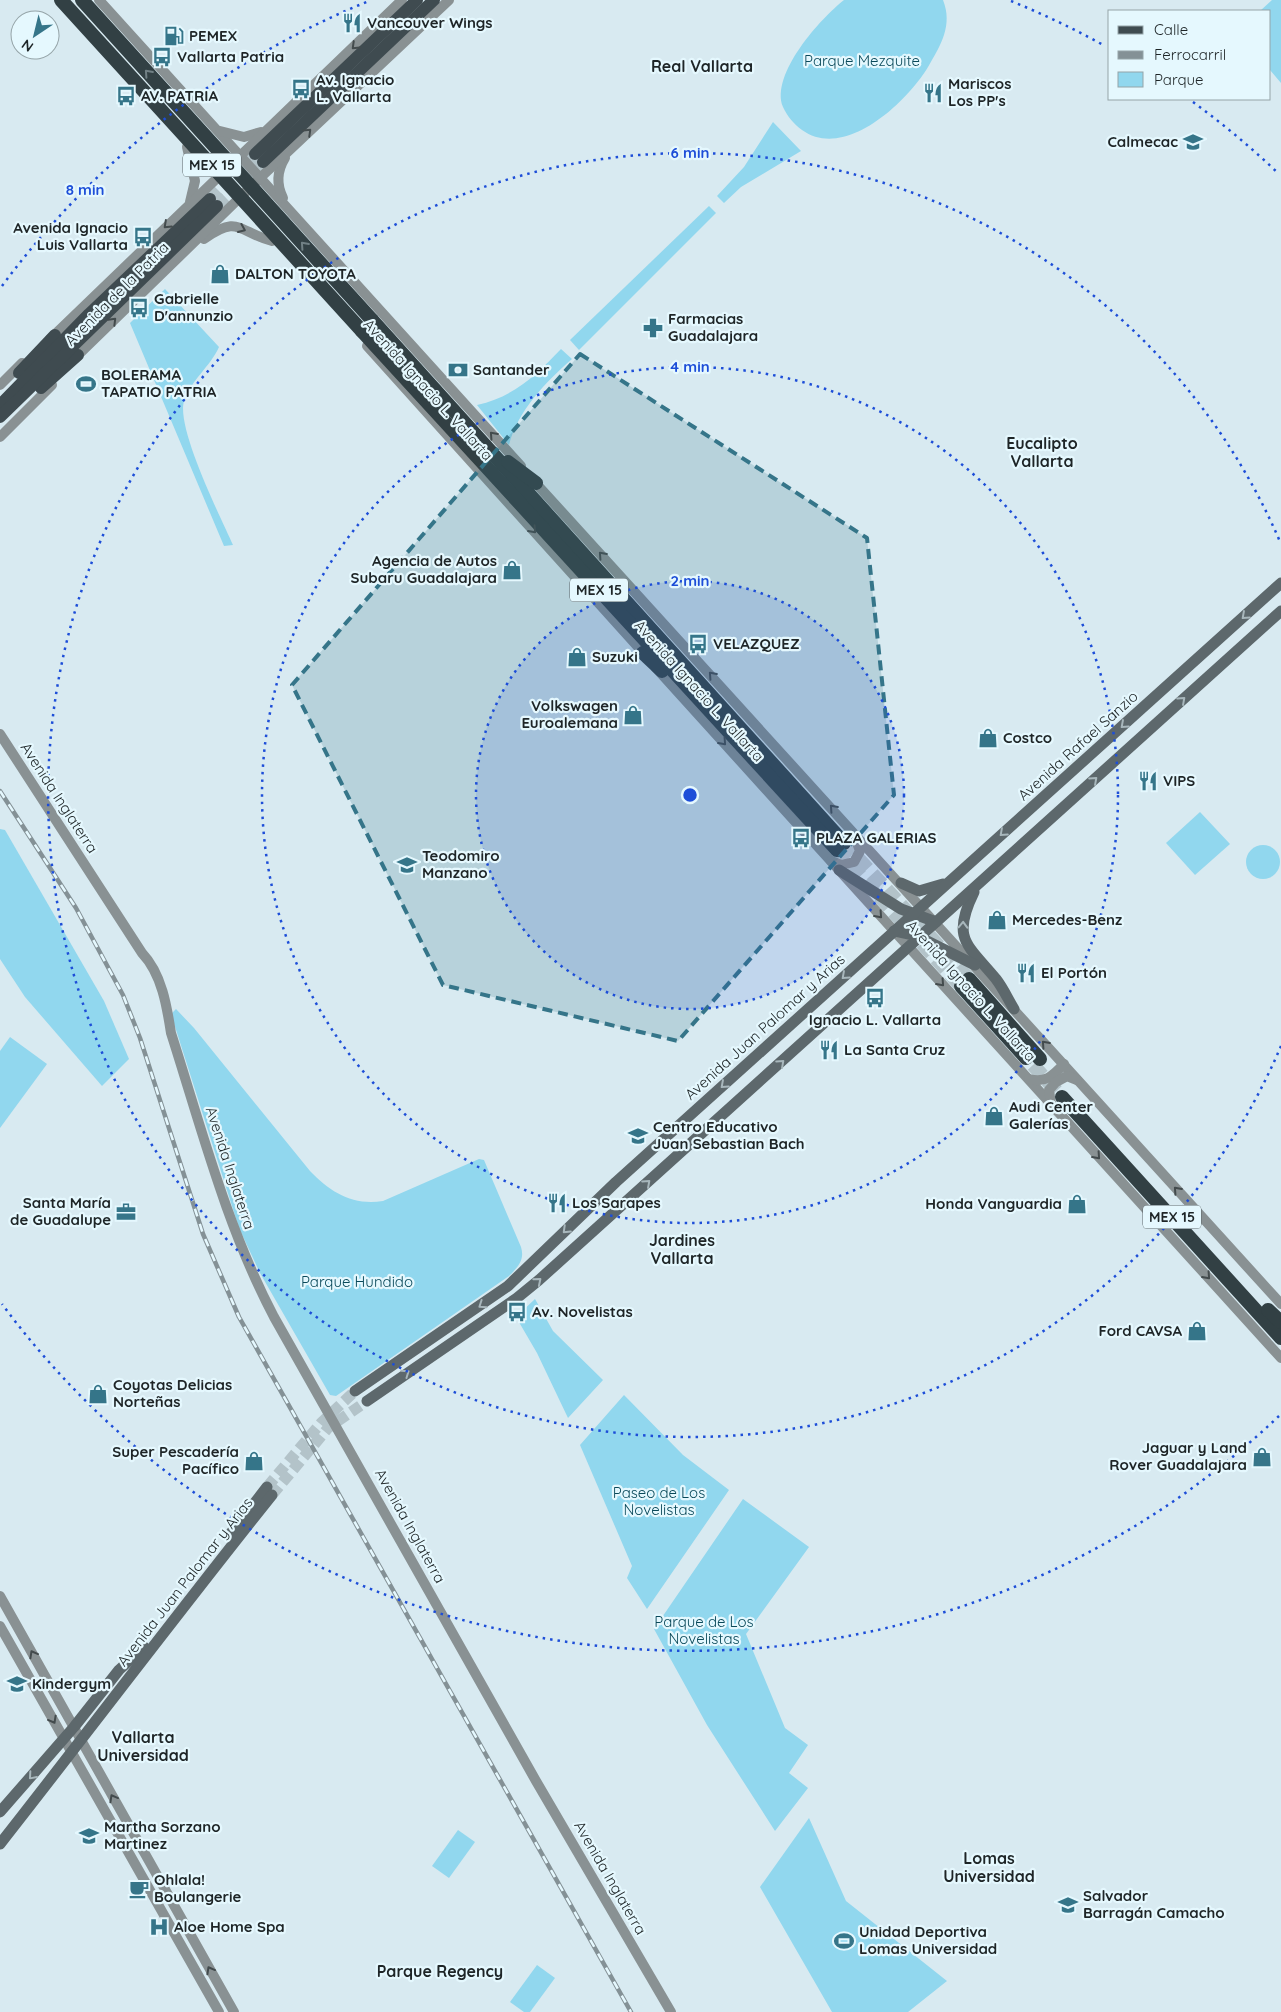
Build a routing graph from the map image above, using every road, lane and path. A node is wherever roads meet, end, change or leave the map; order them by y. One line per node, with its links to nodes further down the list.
1 (55, 0): 12 (street, Avenida Ignacio L. Vallarta)
2 (62, 0): 23 (highway, Avenida Ignacio L. Vallarta / MEX 15, bridge)
3 (82, 0): 32 (highway, Avenida Ignacio L. Vallarta / MEX 15, one-way to 3, bridge)
4 (99, 0): 9 (street, Avenida Ignacio L. Vallarta)
5 (402, 0): 11 (street, Avenida de la Patria, one-way to 11)
6 (418, 0): 7 (main road)
7 (434, 0)
8 (449, 0): 14 (street, Avenida de la Patria, one-way to 8)
9 (201, 113): 10 (street, Avenida Ignacio L. Vallarta); 12 (street)
10 (215, 128): 11 (street); 15 (street, Avenida Ignacio L. Vallarta)
11 (269, 128): 15 (street, Avenida de la Patria)
12 (176, 135): 13 (street, Avenida Ignacio L. Vallarta)
13 (187, 147): 16 (street, Avenida Ignacio L. Vallarta); 19 (street)
14 (290, 149): 17 (street, Avenida de la Patria); 20 (street)
15 (240, 155): 16 (street, Avenida de la Patria); 17 (street, Avenida Ignacio L. Vallarta)
16 (216, 178): 18 (street, Avenida Ignacio L. Vallarta); 19 (street, Avenida de la Patria)
17 (260, 178): 18 (street, Avenida de la Patria); 20 (street, Avenida Ignacio L. Vallarta)
18 (236, 201): 21 (street, Avenida Ignacio L. Vallarta); 22 (street, Avenida de la Patria)
19 (190, 203): 24 (street, Avenida de la Patria, one-way to 24)
20 (290, 210): 21 (street); 34 (street, Avenida Ignacio L. Vallarta, one-way to 20)
21 (269, 237): 22 (street, one-way to 21); 33 (street, Avenida Ignacio L. Vallarta)
22 (184, 251): 25 (street, Avenida de la Patria, one-way to 22)
23 (363, 332): 33 (highway); 39 (highway, Avenida Ignacio L. Vallarta / MEX 15)
24 (55, 335): 26 (street, Avenida de la Patria); 27 (main road)
25 (78, 355): 30 (main road); 31 (street, Avenida de la Patria)
26 (0, 385)
27 (0, 396)
28 (0, 405): 29 (main road, Avenida de la Patria)
29 (0, 417)
30 (0, 428)
31 (0, 437)
32 (483, 444): 34 (highway); 41 (highway, Avenida Ignacio L. Vallarta / MEX 15)
33 (481, 473): 37 (street, Avenida Ignacio L. Vallarta, one-way to 37)
34 (536, 482): 40 (street, Avenida Ignacio L. Vallarta, one-way to 34)
35 (1281, 583): 43 (main road, Avenida Rafael Sanzio, one-way to 43)
36 (1281, 611): 45 (main road, one-way to 36)
37 (643, 652): 39 (highway); 41 (street, Avenida Ignacio L. Vallarta, one-way to 41)
38 (0, 734): 74 (street, Avenida Inglaterra)
39 (737, 740): 41 (highway, Avenida Ignacio L. Vallarta / MEX 15)
40 (851, 828): 41 (street); 44 (street, Avenida Ignacio L. Vallarta)
41 (837, 851): 42 (street, Avenida Ignacio L. Vallarta)
42 (839, 870): 46 (main road); 48 (street, Avenida Ignacio L. Vallarta, one-way to 48)
43 (951, 880): 44 (main road); 46 (main road, Avenida Rafael Sanzio)
44 (901, 884): 46 (street, Avenida Ignacio L. Vallarta)
45 (976, 887): 47 (main road); 53 (main road, one-way to 45)
46 (918, 910): 47 (main road); 48 (main road, Avenida Rafael Sanzio)
47 (936, 922): 49 (main road); 51 (street, Avenida Ignacio L. Vallarta)
48 (894, 931): 49 (main road); 50 (street, Avenida Ignacio L. Vallarta); 62 (main road, Avenida Juan Palomar y Arias, one-way to 62)
49 (920, 937): 50 (main road); 51 (main road)
50 (908, 947): 56 (street, Avenida Ignacio L. Vallarta, one-way to 56); 63 (main road, one-way to 50)
51 (975, 965): 53 (street, Avenida Ignacio L. Vallarta)
52 (965, 983): 54 (highway, Avenida Ignacio L. Vallarta)
53 (1014, 1009): 55 (street, Avenida Ignacio L. Vallarta, one-way to 53)
54 (1036, 1062)
55 (1064, 1064): 56 (street); 57 (street, Avenida Ignacio L. Vallarta)
56 (1029, 1079): 57 (street, Avenida Ignacio L. Vallarta)
57 (1065, 1093): 58 (street, Avenida Ignacio L. Vallarta, one-way to 57); 59 (highway, Avenida Ignacio L. Vallarta / MEX 15); 60 (highway, Avenida Ignacio L. Vallarta / MEX 15); 61 (street, Avenida Ignacio L. Vallarta, one-way to 61)
58 (1281, 1304)
59 (1281, 1323)
60 (1281, 1338)
61 (1281, 1358)
62 (355, 1391)
63 (366, 1401)
64 (0, 1596): 66 (street, one-way to 64)
65 (0, 1626): 67 (street, one-way to 67)
66 (74, 1727): 67 (main road, Avenida Juan Palomar y Arias); 68 (street); 68 (main road, Avenida Juan Palomar y Arias)
67 (64, 1739): 69 (street); 70 (main road, Avenida Juan Palomar y Arias, one-way to 70)
68 (82, 1742): 69 (main road, Avenida Juan Palomar y Arias); 73 (street, one-way to 68)
69 (72, 1753): 71 (main road, Avenida Juan Palomar y Arias); 72 (street)
70 (0, 1812)
71 (0, 1844)
72 (218, 2012)
73 (234, 2012)
74 (671, 2012)

